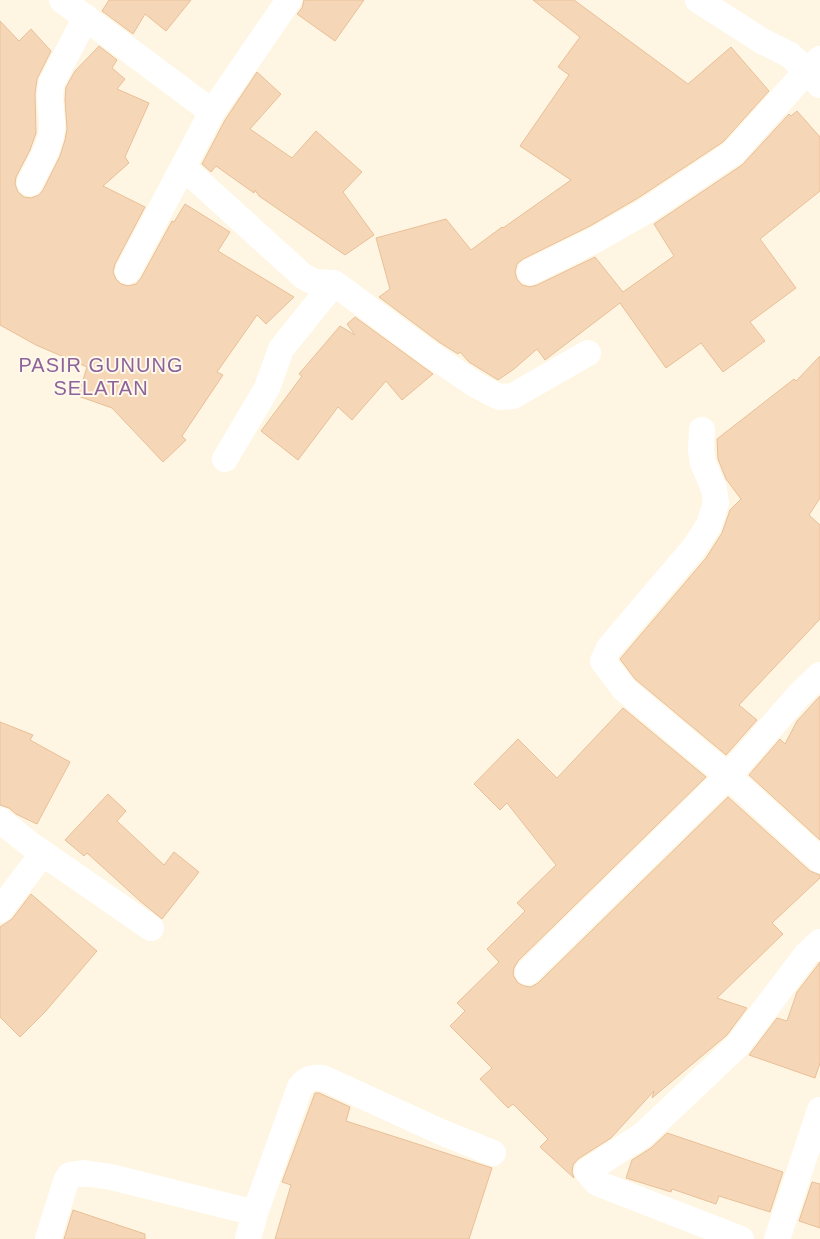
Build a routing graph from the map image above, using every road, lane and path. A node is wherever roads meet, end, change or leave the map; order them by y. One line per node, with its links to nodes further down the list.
1 (62, 0): 4 (street)
2 (288, 0): 6 (street)
3 (698, 0): 5 (street)
4 (86, 17): 6 (street); 8 (street)
5 (815, 72): 10 (street)
6 (212, 112): 7 (street)
7 (183, 167): 9 (street); 11 (street)
8 (30, 183)
9 (128, 271)
10 (530, 272)
11 (334, 283): 12 (street); 14 (street)
12 (588, 353)
13 (702, 430): 16 (street)
14 (225, 459)
15 (820, 675): 16 (street)
16 (728, 776): 19 (street); 23 (street)
17 (0, 820): 18 (street)
18 (43, 853): 20 (street); 21 (street)
19 (820, 860)
20 (0, 910)
21 (151, 928)
22 (820, 942): 29 (street)
23 (528, 972)
24 (820, 1110): 30 (street)
25 (494, 1153): 26 (street)
26 (255, 1213): 27 (street); 28 (street)
27 (48, 1239)
28 (248, 1239)
29 (741, 1239)
30 (777, 1239)

